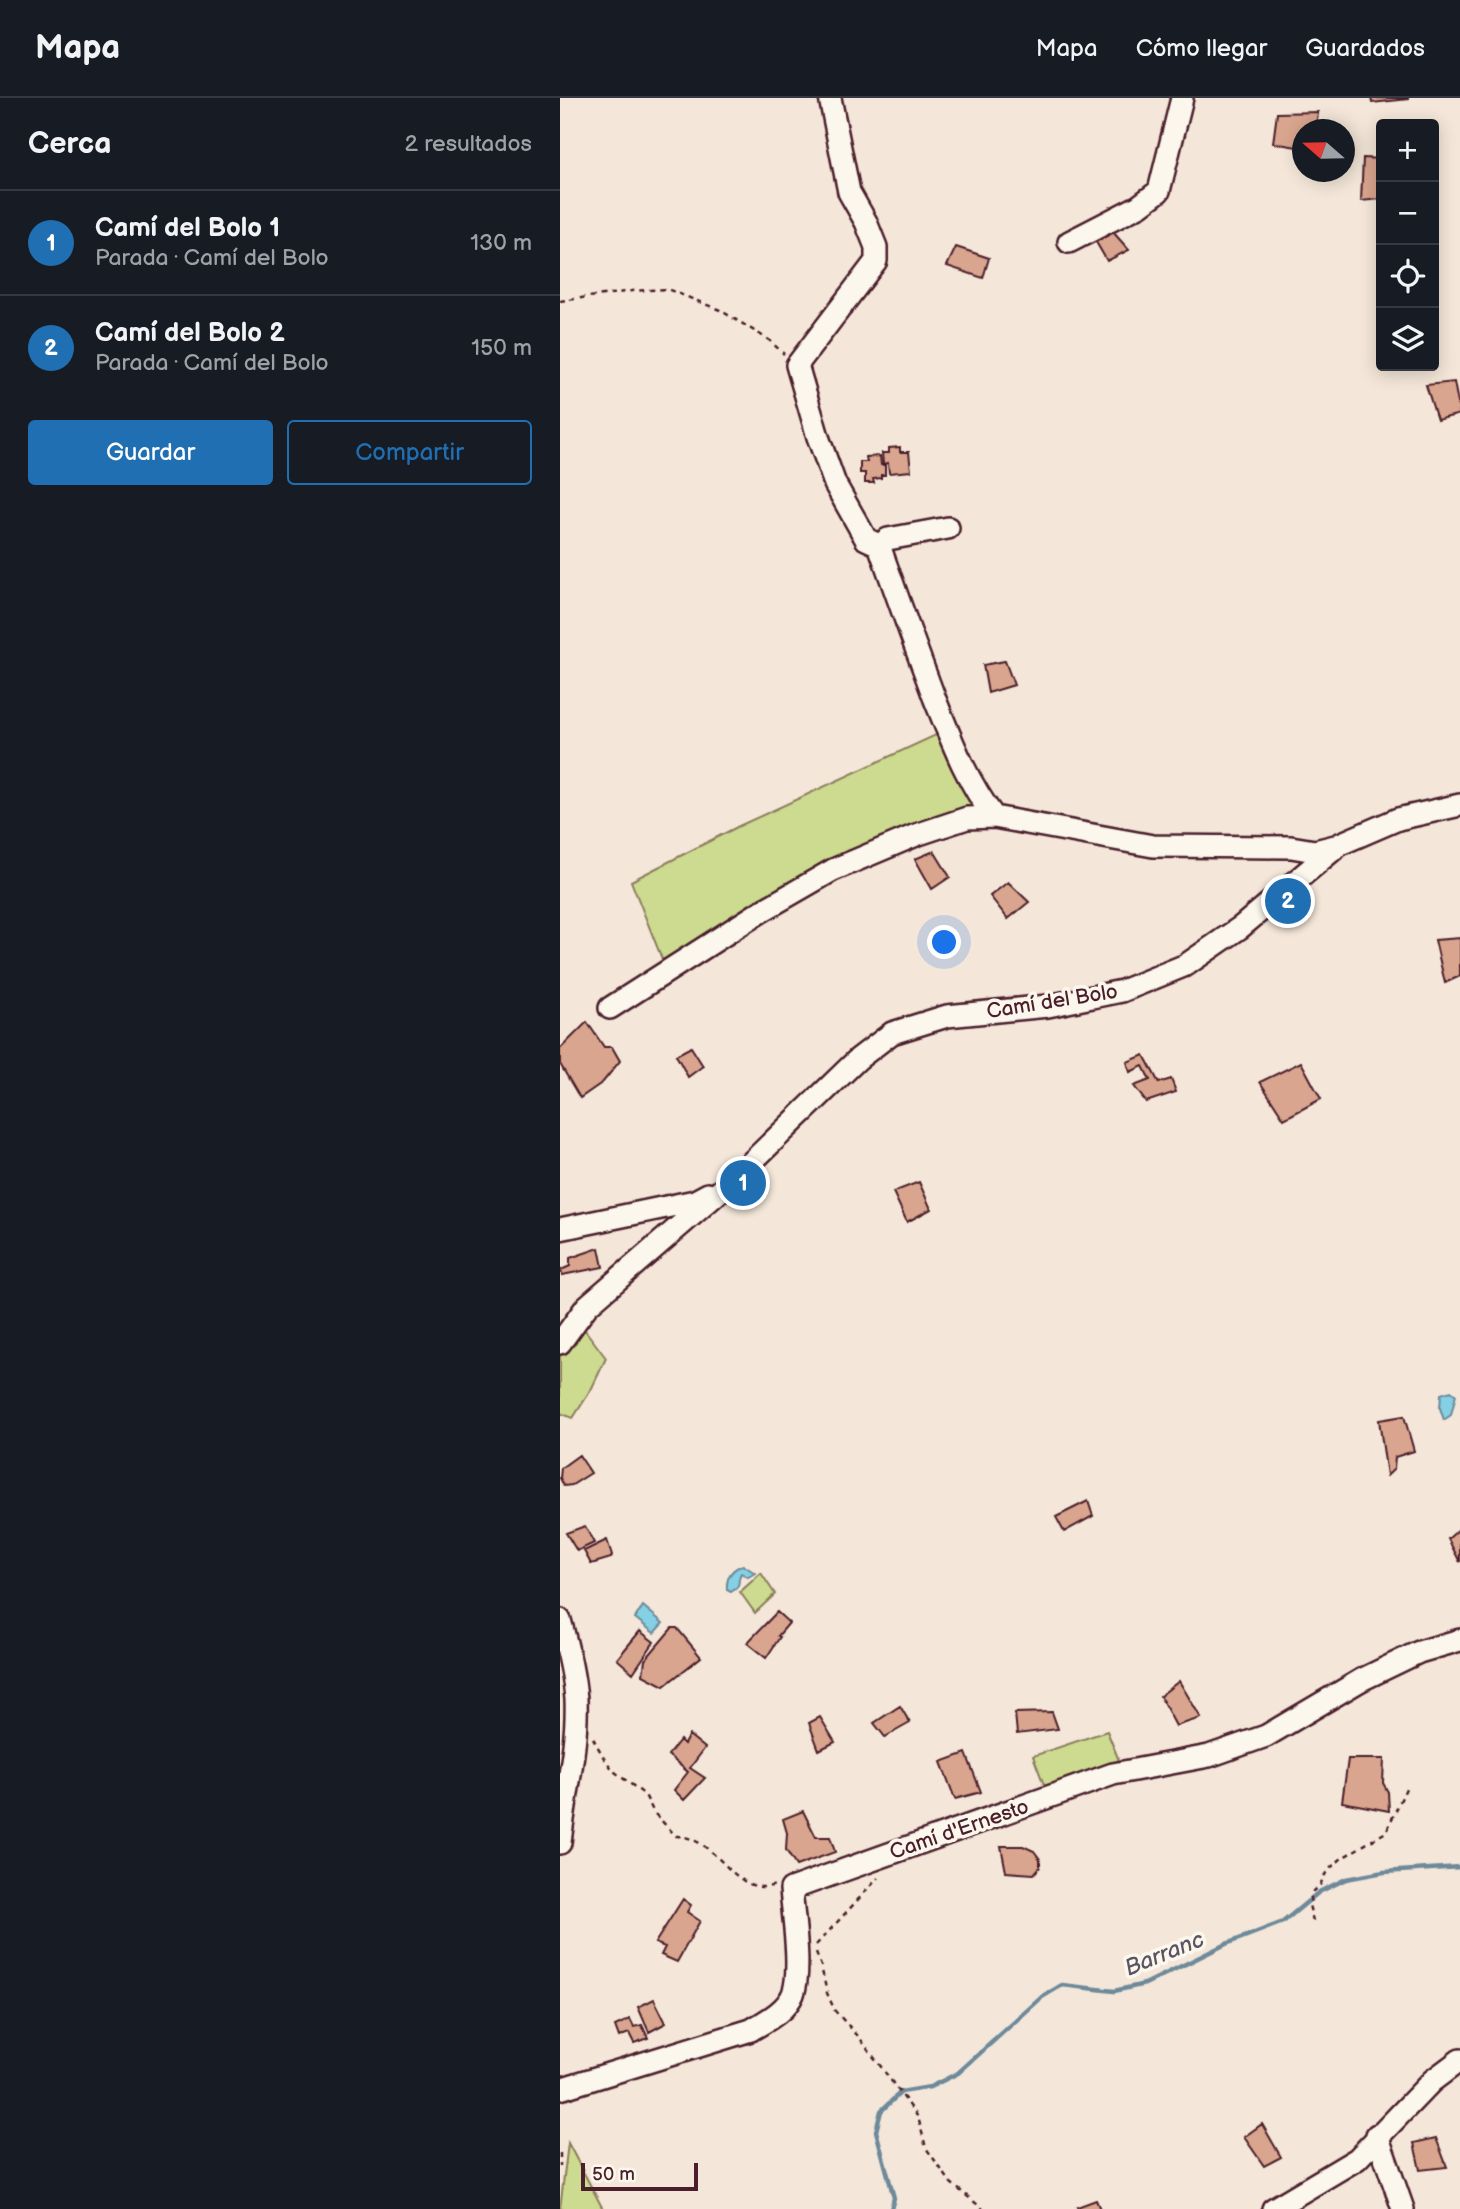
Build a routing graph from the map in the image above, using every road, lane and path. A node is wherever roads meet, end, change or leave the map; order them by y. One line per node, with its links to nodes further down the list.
1 (831, 98): 5 (street)
2 (1182, 98): 3 (street)
3 (1069, 242)
4 (560, 301): 5 (path)
5 (797, 365): 7 (street)
6 (948, 528): 7 (street)
7 (879, 545): 9 (street)
8 (1460, 806): 10 (street, Camí del Bolo)
9 (994, 817): 10 (street); 11 (street)
10 (1340, 844): 12 (street, Camí del Bolo)
11 (610, 1008)
12 (734, 1179): 13 (street); 14 (street)
13 (560, 1229)
14 (560, 1343)
15 (560, 1620): 17 (street)
16 (1460, 1640): 25 (street, Camí d'Ernesto)
17 (563, 1642): 18 (street)
18 (575, 1717): 20 (street); 22 (path)
19 (1407, 1786): 23 (path)
20 (560, 1843)
21 (878, 1877): 29 (path)
22 (746, 1885)
23 (1313, 1921)
24 (1460, 2060): 26 (street)
25 (560, 2089)
26 (1377, 2135): 30 (street); 31 (street)
27 (560, 2153): 28 (path)
28 (560, 2166)
29 (983, 2209)
30 (1273, 2209)
31 (1403, 2209)

